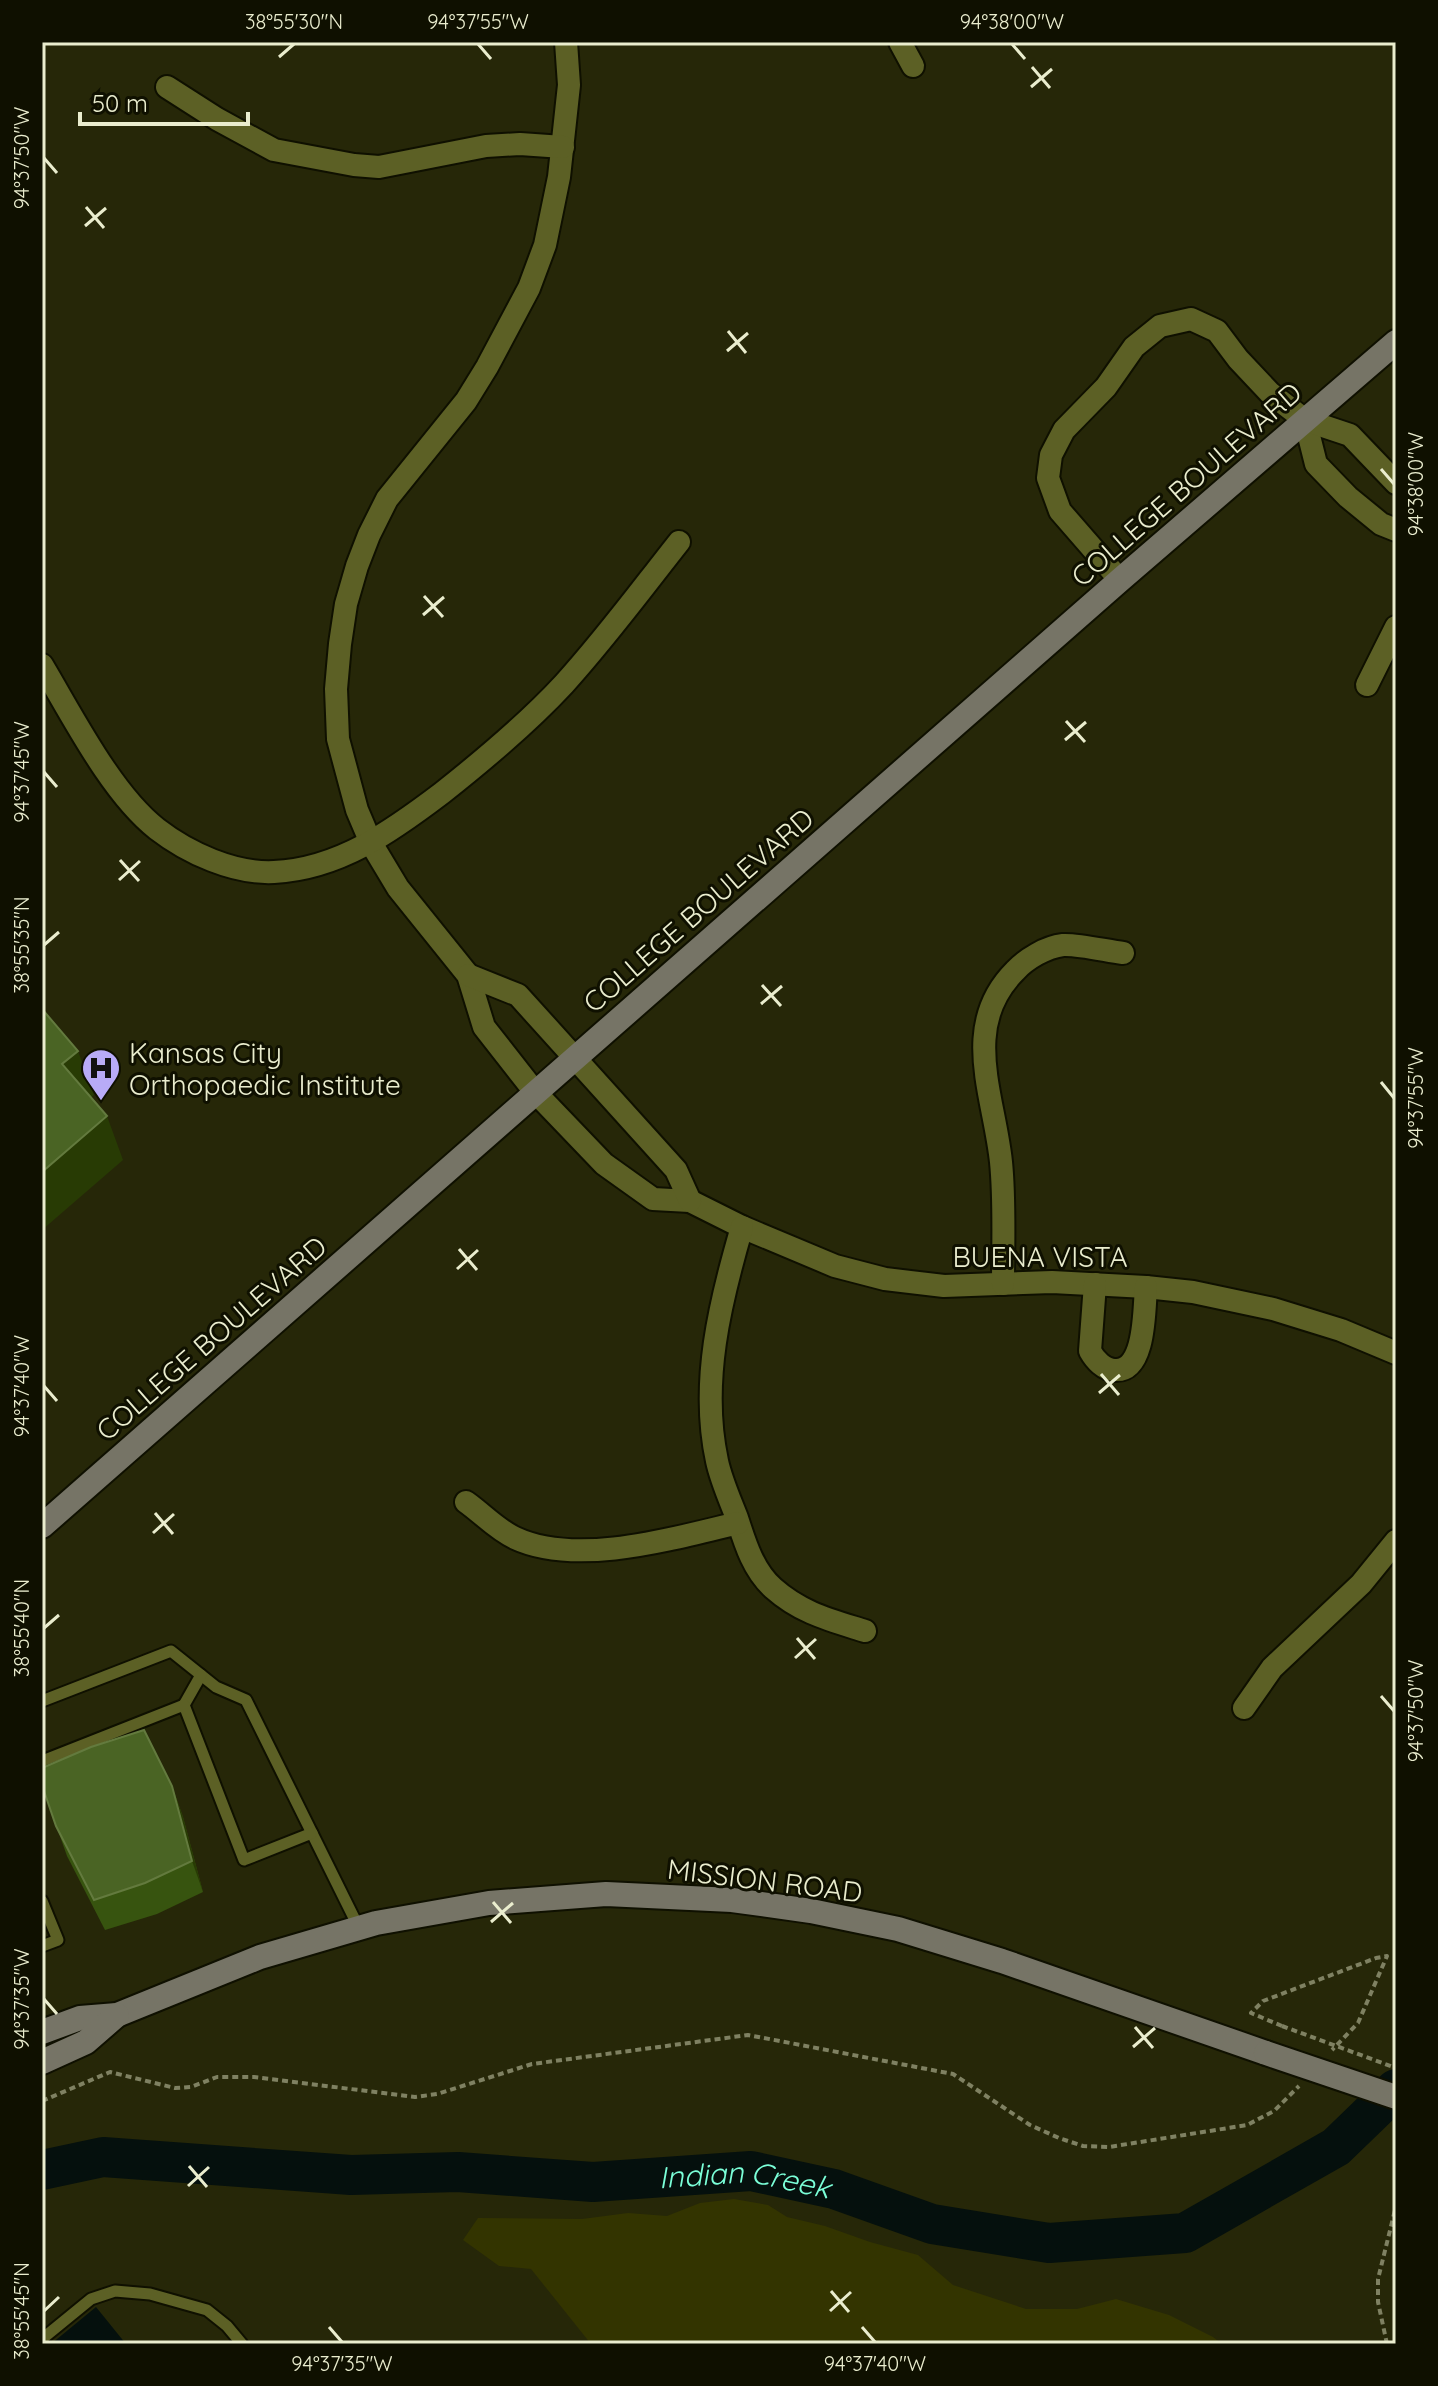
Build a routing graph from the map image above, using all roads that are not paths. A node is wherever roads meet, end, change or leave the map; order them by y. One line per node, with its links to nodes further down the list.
1 (566, 42): 5 (street)
2 (900, 42): 3 (street)
3 (913, 66)
4 (167, 87): 5 (street)
5 (563, 147): 15 (street)
6 (1396, 342): 7 (main road, COLLEGE BOULEVARD)
7 (1305, 420): 8 (street); 9 (street); 11 (main road, COLLEGE BOULEVARD); 11 (street)
8 (1396, 483)
9 (1396, 530)
10 (679, 542): 15 (street)
11 (1120, 580): 18 (main road, COLLEGE BOULEVARD)
12 (1396, 627): 14 (street)
13 (42, 665): 15 (street)
14 (1367, 685)
15 (371, 843): 17 (street)
16 (1123, 953): 22 (street)
17 (468, 975): 18 (street); 19 (street, BUENA VISTA)
18 (575, 1057): 19 (main road, COLLEGE BOULEVARD); 20 (street)
19 (535, 1092): 20 (street, BUENA VISTA); 28 (main road, COLLEGE BOULEVARD)
20 (690, 1201): 21 (street, BUENA VISTA)
21 (742, 1227): 22 (street, BUENA VISTA); 27 (street)
22 (1003, 1284): 23 (street, BUENA VISTA)
23 (1095, 1284): 24 (street, BUENA VISTA); 24 (street)
24 (1146, 1287): 25 (street, BUENA VISTA)
25 (1396, 1353)
26 (466, 1502): 27 (street)
27 (738, 1523): 30 (street)
28 (42, 1526)
29 (1396, 1541): 34 (street)
30 (865, 1631)
31 (201, 1675): 32 (lane); 33 (lane); 36 (lane)
32 (42, 1701)
33 (184, 1705): 35 (lane); 36 (lane)
34 (1244, 1708)
35 (42, 1761)
36 (312, 1833): 38 (lane)
37 (42, 1901): 39 (lane)
38 (359, 1928): 40 (main road, MISSION ROAD); 43 (main road, MISSION ROAD, bridge)
39 (42, 1946)
40 (117, 2015): 41 (main road, MISSION ROAD); 42 (main road, MISSION ROAD)
41 (42, 2032)
42 (42, 2062)
43 (1396, 2097)
44 (42, 2339): 45 (lane)
45 (242, 2344)

